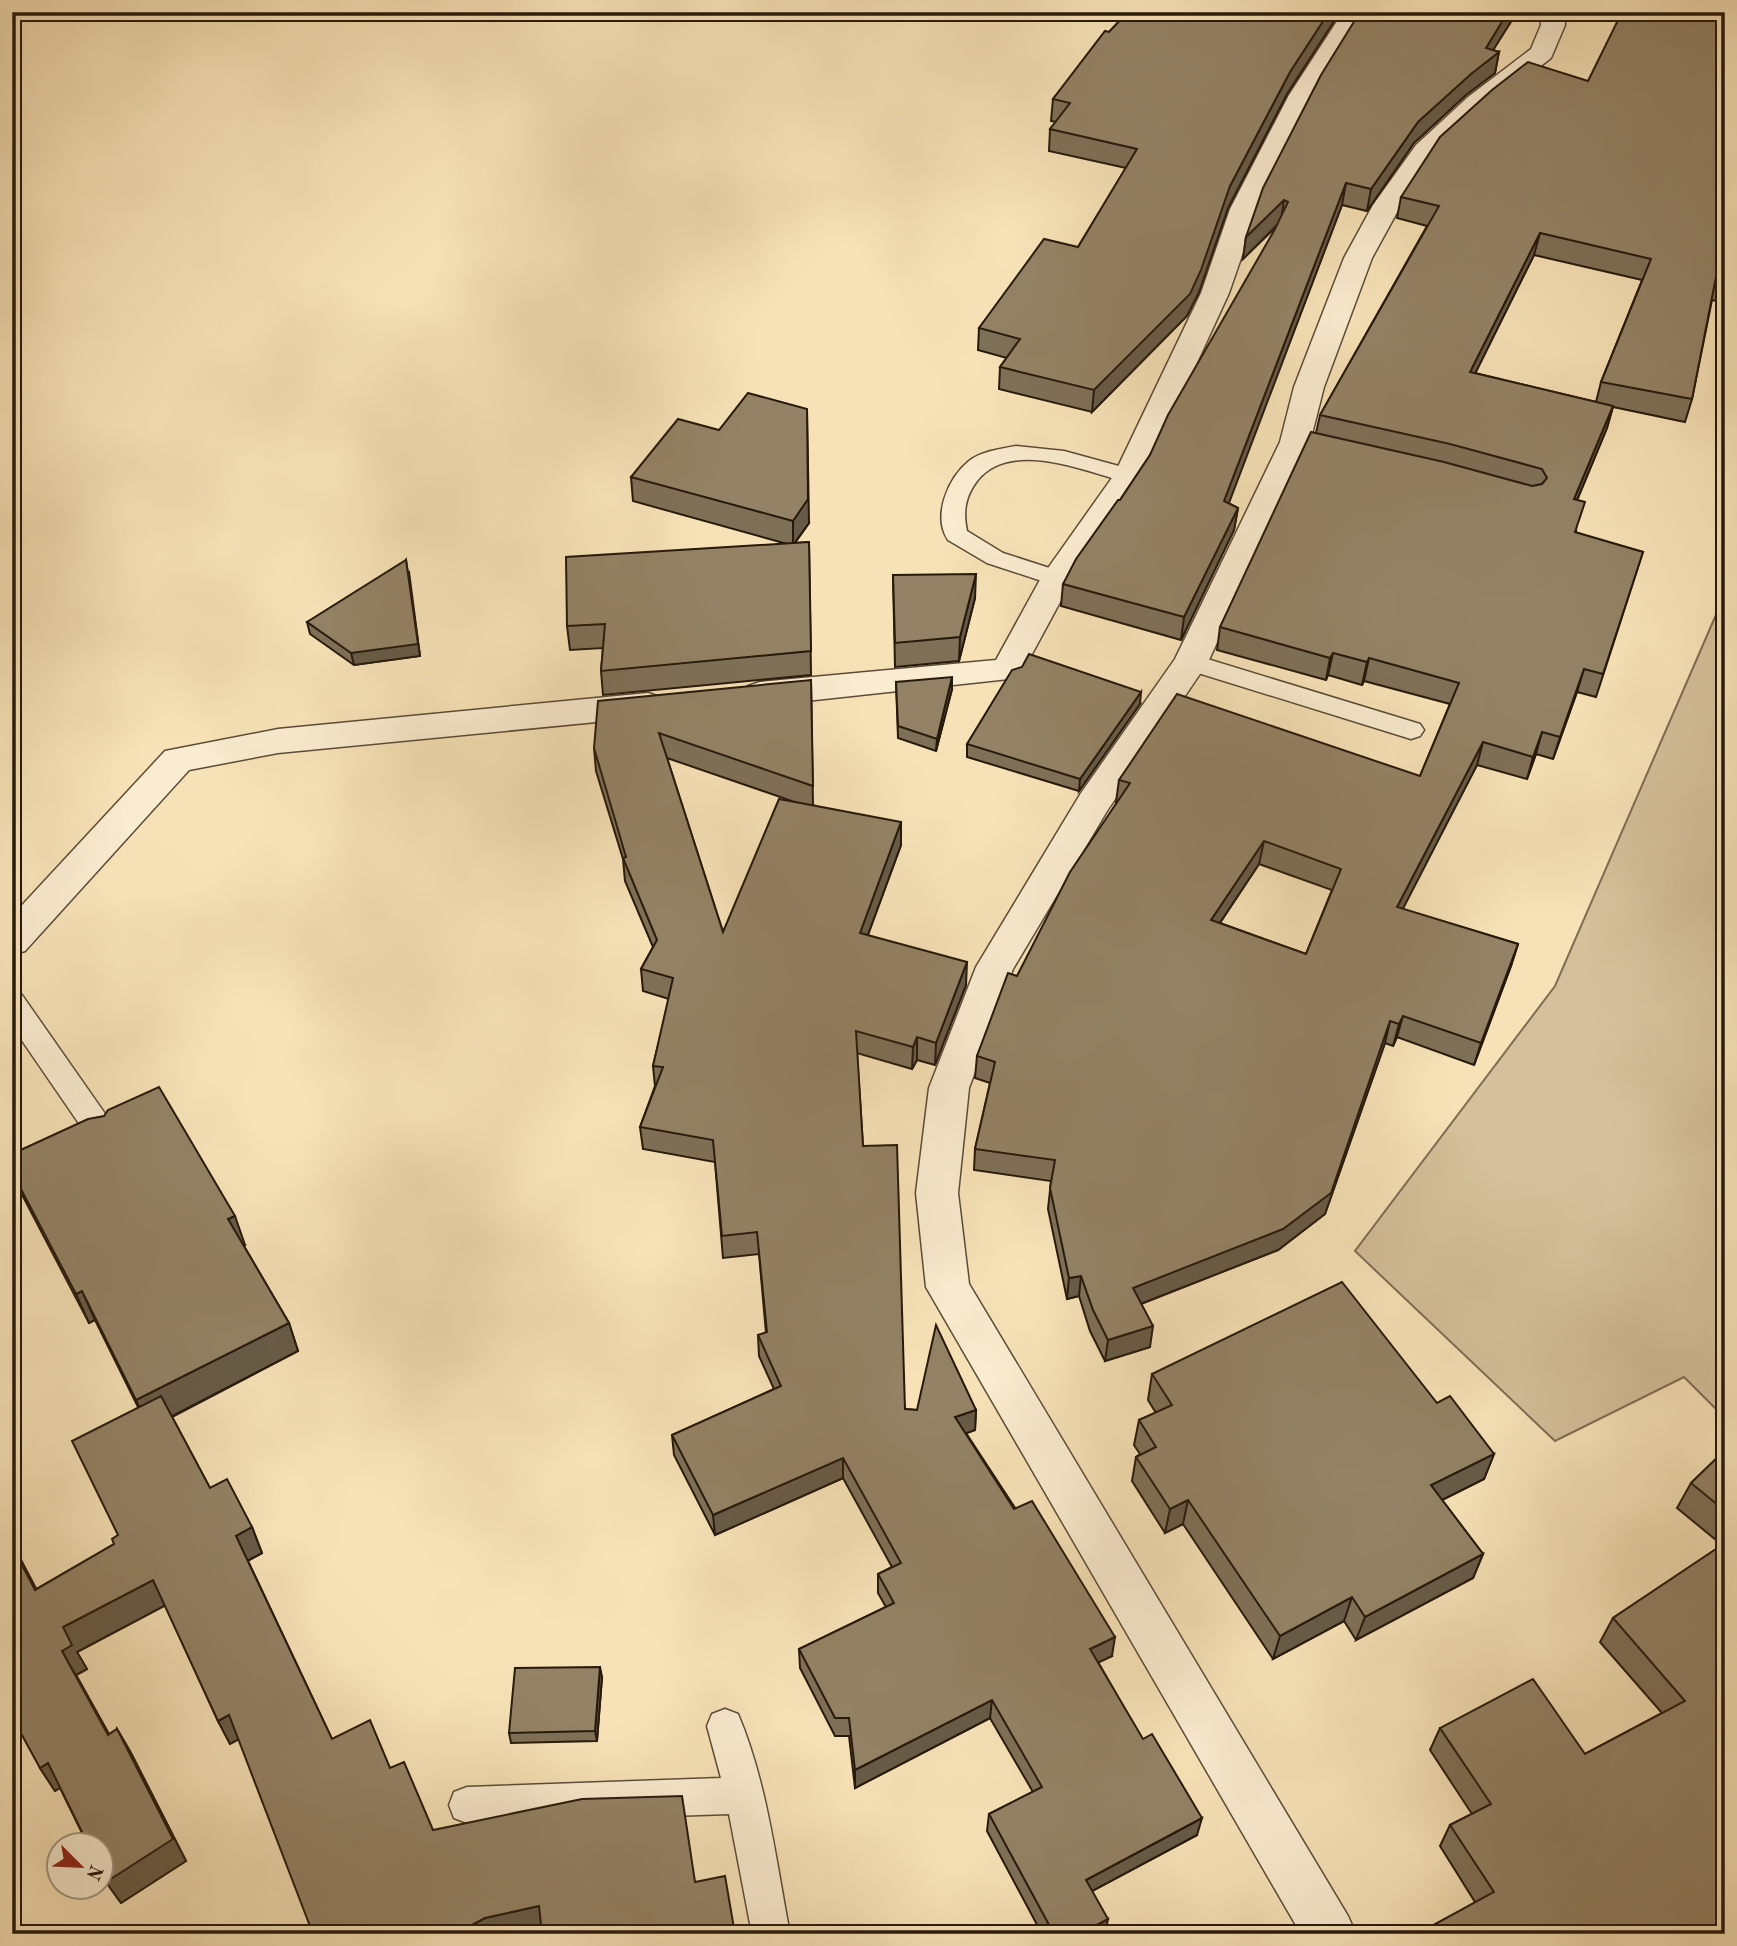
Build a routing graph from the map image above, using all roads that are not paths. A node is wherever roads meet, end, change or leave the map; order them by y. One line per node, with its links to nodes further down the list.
1 (1356, 12): 3 (street)
2 (1552, 12): 5 (street)
3 (1129, 475): 4 (street); 4 (lane)
4 (1057, 578): 6 (street)
5 (1191, 662): 8 (lane); 16 (street)
6 (732, 697)
7 (677, 702): 9 (street)
8 (1410, 730)
9 (12, 941)
10 (12, 1003): 11 (lane)
11 (104, 1136)
12 (725, 1726): 13 (lane)
13 (744, 1795): 14 (lane); 15 (lane)
14 (467, 1805)
15 (771, 1934)
16 (1330, 1934)

